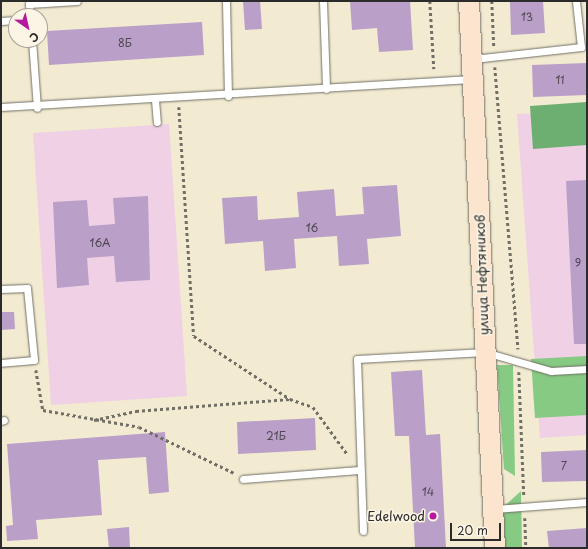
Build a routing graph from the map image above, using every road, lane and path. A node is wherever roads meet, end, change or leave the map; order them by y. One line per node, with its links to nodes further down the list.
1 (77, 1): 8 (lane)
2 (226, 1): 16 (lane)
3 (324, 1): 15 (lane)
4 (430, 1): 14 (path)
5 (469, 1): 12 (main road, улица Нефтяников)
6 (492, 1): 11 (path)
7 (576, 1): 9 (lane)
8 (29, 8)
9 (584, 47): 11 (lane)
10 (33, 48): 20 (lane)
11 (495, 55): 12 (lane); 25 (path)
12 (473, 59): 13 (main road, улица Нефтяников)
13 (473, 79): 14 (lane); 23 (main road, улица Нефтяников)
14 (435, 82): 15 (lane)
15 (326, 90): 16 (lane)
16 (228, 96): 17 (lane)
17 (179, 99): 18 (lane); 28 (path)
18 (155, 100): 20 (lane); 21 (lane)
19 (1, 108): 20 (lane)
20 (37, 108)
21 (157, 122)
22 (1, 289): 24 (lane)
23 (485, 352): 25 (lane); 30 (lane); 34 (main road, улица Нефтяников)
24 (34, 360): 26 (lane); 29 (path)
25 (518, 360): 27 (lane); 33 (path)
26 (1, 363)
27 (587, 369)
28 (290, 399): 29 (path); 30 (path)
29 (94, 420): 31 (path)
30 (359, 470): 31 (lane); 35 (lane)
31 (243, 479)
32 (587, 502): 33 (lane)
33 (524, 507): 34 (lane); 37 (path)
34 (493, 510): 36 (main road, улица Нефтяников)
35 (363, 531)
36 (495, 548)
37 (526, 548)

